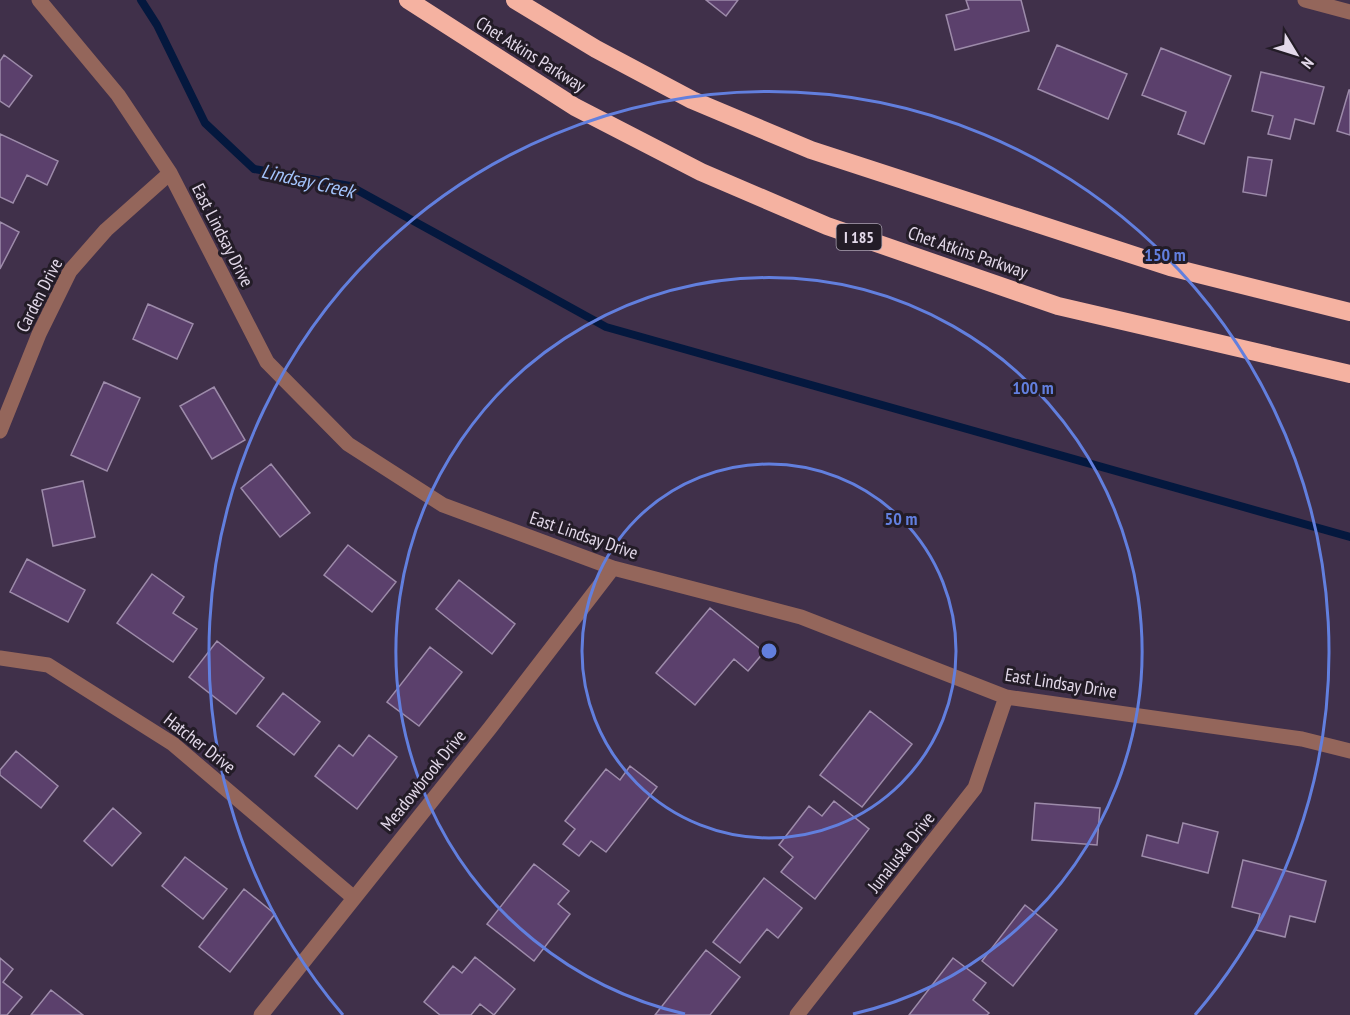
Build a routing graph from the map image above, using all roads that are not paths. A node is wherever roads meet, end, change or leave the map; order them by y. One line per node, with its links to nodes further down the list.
1 (39, 0): 6 (street, East Lindsay Drive)
2 (408, 0): 8 (highway, Chet Atkins Parkway / I 185)
3 (515, 0): 7 (highway, Chet Atkins Parkway)
4 (1305, 0): 5 (street)
5 (1350, 12)
6 (170, 173): 9 (street, Carden Drive); 10 (street, East Lindsay Drive)
7 (1350, 312)
8 (1350, 375)
9 (0, 431)
10 (613, 568): 12 (street, East Lindsay Drive); 14 (street, Meadowbrook Drive)
11 (0, 658): 14 (street, Hatcher Drive)
12 (1006, 697): 13 (street, East Lindsay Drive); 16 (street, Junaluska Drive)
13 (1350, 751)
14 (354, 898): 15 (street, Meadowbrook Drive)
15 (261, 1015)
16 (798, 1015)

